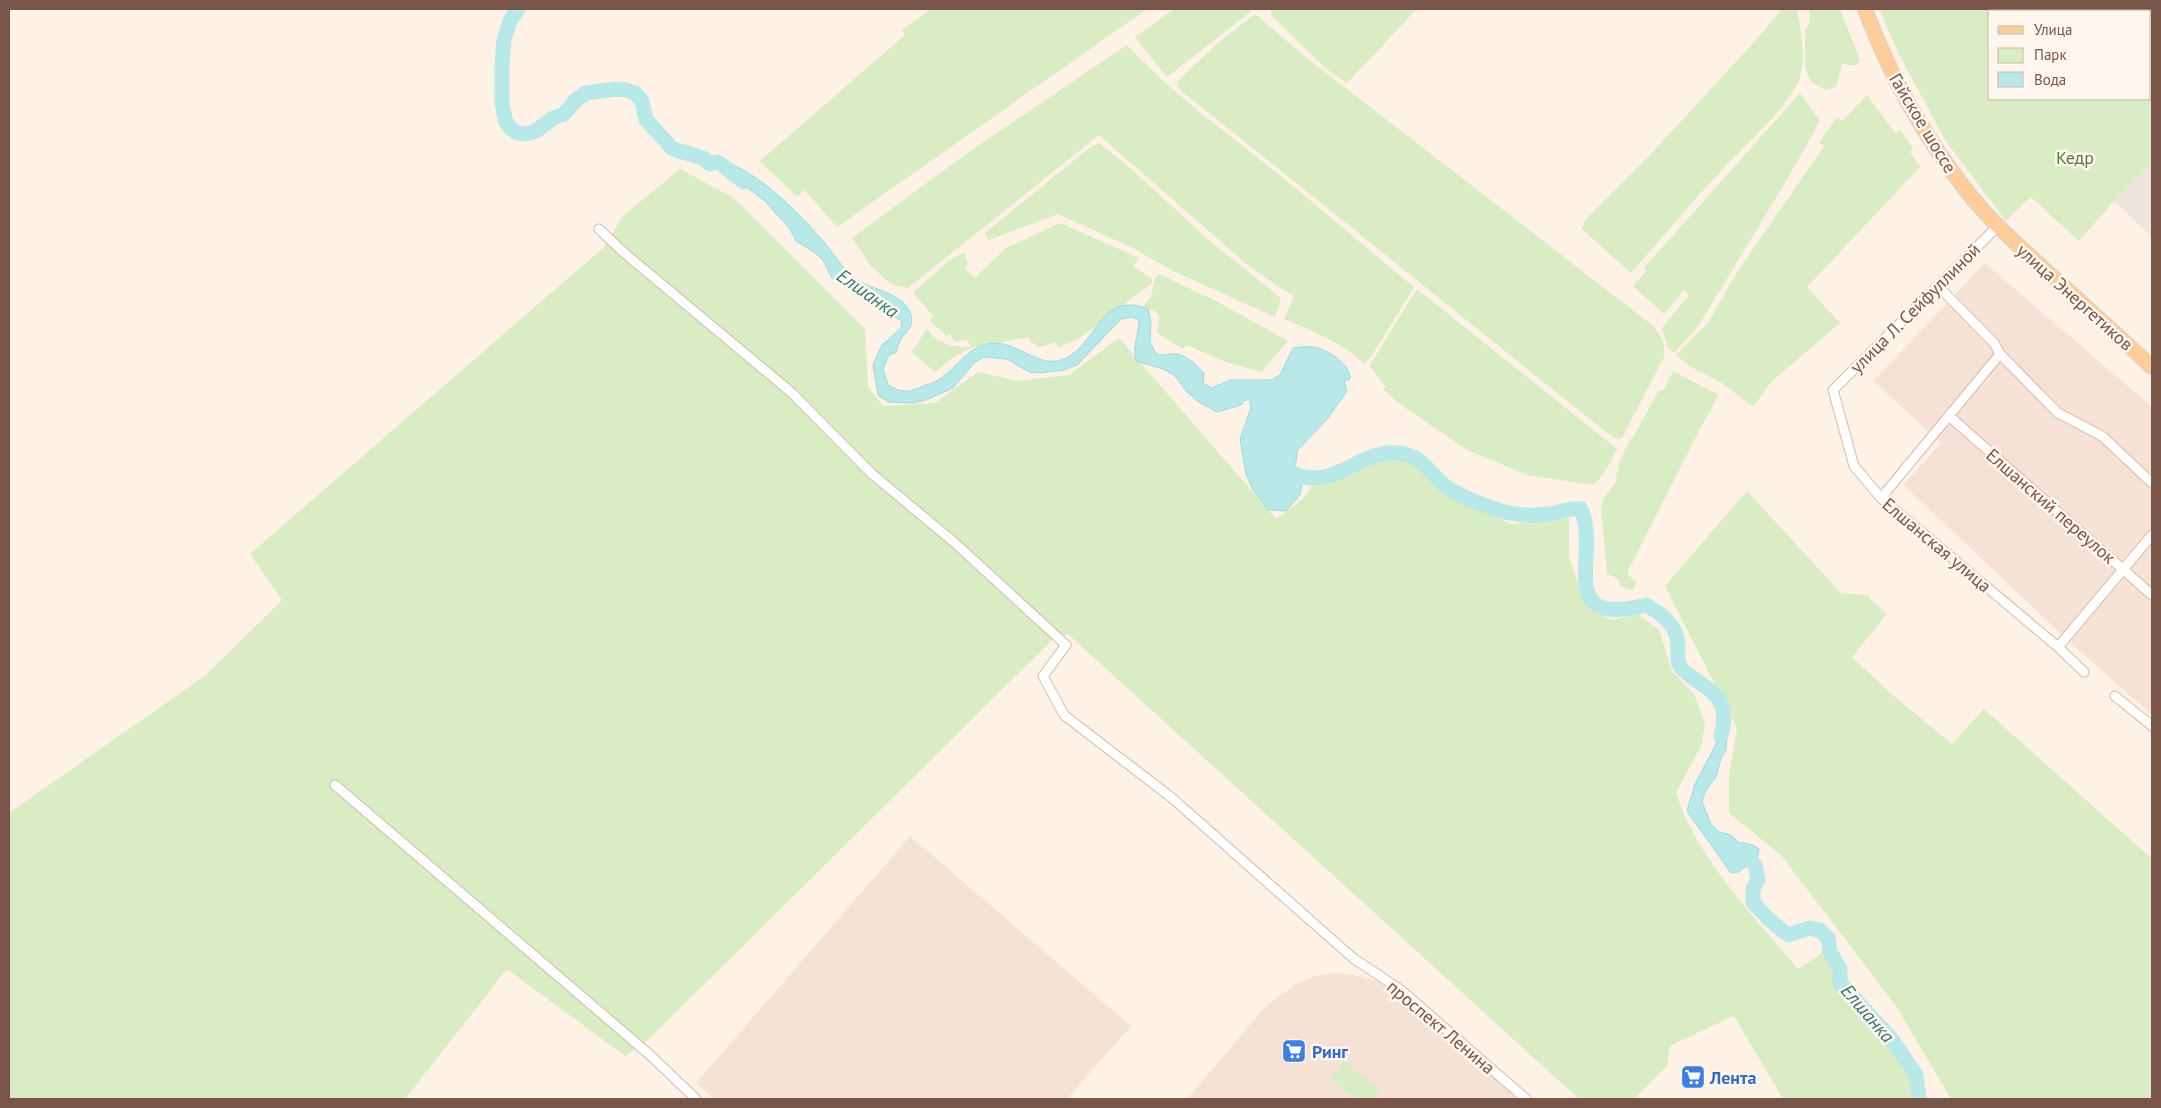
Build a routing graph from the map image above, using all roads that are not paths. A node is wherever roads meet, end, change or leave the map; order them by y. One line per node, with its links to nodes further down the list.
1 (1865, 9): 2 (main road, Гайское шоссе)
2 (1998, 226): 4 (street, улица Л. Сейфуллиной); 6 (main road, улица Энергетиков)
3 (599, 228): 20 (street, проспект Ленина)
4 (1938, 286): 5 (street); 7 (street, улица Л. Сейфуллиной)
5 (2000, 354): 8 (street); 9 (street)
6 (2152, 368)
7 (1833, 390): 10 (street, Елшанская улица)
8 (1949, 416): 10 (street); 12 (street, Елшанский переулок)
9 (2152, 483)
10 (1881, 498): 14 (street, Елшанская улица)
11 (2152, 535): 12 (street)
12 (2124, 570): 13 (street, Елшанский переулок); 14 (street)
13 (2152, 595)
14 (2058, 647): 15 (street, Елшанская улица)
15 (2084, 672)
16 (2115, 696): 17 (street)
17 (2152, 726)
18 (335, 785): 19 (street)
19 (696, 1099)
20 (1526, 1099)

